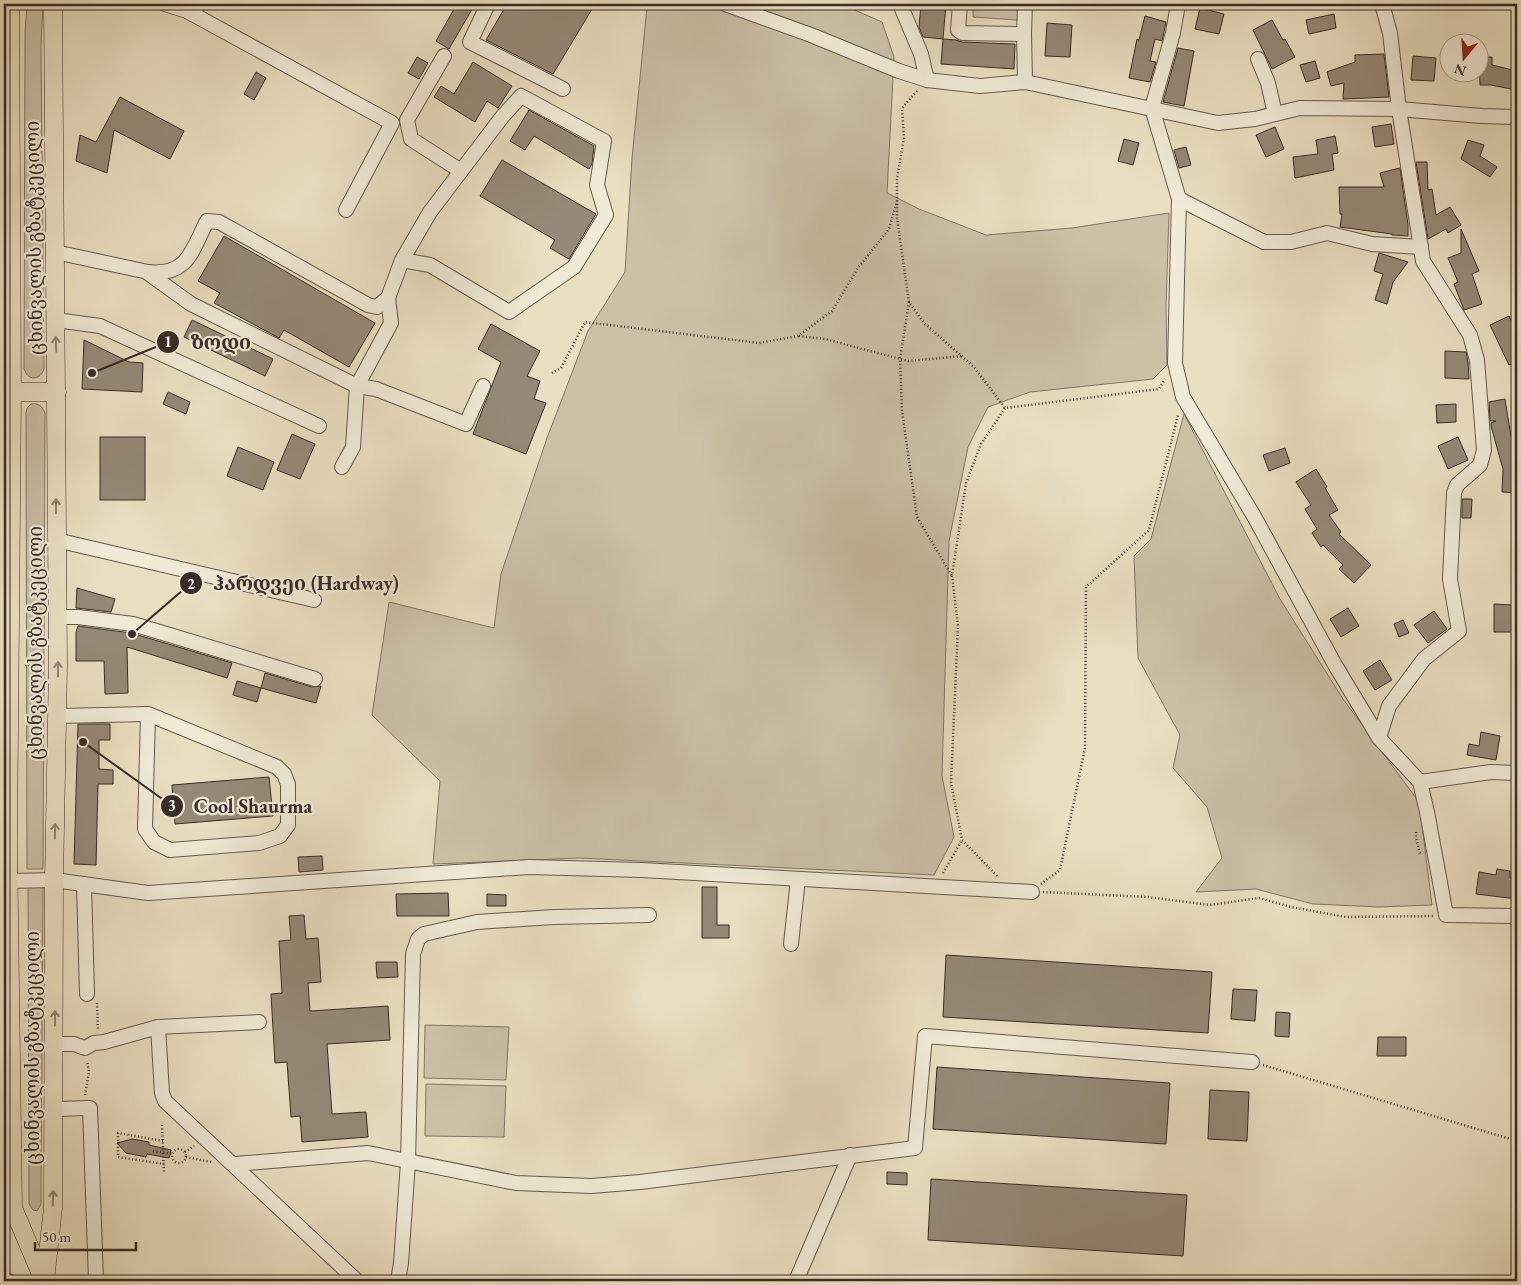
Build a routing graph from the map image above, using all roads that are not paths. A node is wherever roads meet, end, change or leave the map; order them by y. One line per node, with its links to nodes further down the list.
1 (10, 4): 23 (main road, ცხინვალის გზატკეცილი)
2 (53, 4): 28 (main road, ცხინვალის გზატკეცილი)
3 (165, 4): 12 (street)
4 (200, 4): 12 (street)
5 (488, 4): 18 (street)
6 (725, 4): 16 (street)
7 (900, 4): 16 (street)
8 (960, 4): 13 (street)
9 (1025, 4): 13 (street)
10 (1178, 4): 19 (street)
11 (1382, 4): 20 (street)
12 (187, 11): 26 (street)
13 (1024, 34): 17 (street)
14 (444, 56): 24 (street)
15 (1258, 59): 21 (street)
16 (927, 80): 17 (street)
17 (1025, 82): 19 (street)
18 (563, 89)
19 (1152, 108): 21 (street); 25 (street)
20 (1398, 108): 21 (street); 22 (street); 27 (street)
21 (1275, 114)
22 (1517, 117)
23 (7, 138): 33 (main road, ცხინვალის გზატკეცილი)
24 (461, 171): 29 (street); 29 (street)
25 (1179, 199): 27 (street); 48 (street)
26 (346, 210)
27 (1421, 247): 48 (street)
28 (55, 252): 30 (street); 32 (main road, ცხინვალის გზატკეცილი)
29 (402, 260): 31 (street)
30 (148, 272): 31 (street); 34 (street)
31 (388, 298): 34 (street)
32 (56, 320): 36 (main road, ცხინვალის გზატკეცილი, one-way to 32); 37 (street)
33 (9, 381): 36 (main road); 39 (main road, ცხინვალის გზატკეცილი)
34 (357, 386): 35 (street); 38 (street)
35 (483, 386)
36 (57, 392): 40 (main road, ცხინვალის გზატკეცილი, one-way to 36)
37 (319, 426)
38 (342, 467)
39 (7, 484): 41 (main road, ცხინვალის გზატკეცილი)
40 (56, 540): 42 (street); 44 (main road, ცხინვალის გზატკეცილი)
41 (7, 543): 43 (main road, ცხინვალის გზატკეცილი)
42 (314, 600)
43 (7, 604): 51 (main road, ცხინვალის გზატკეცილი)
44 (57, 617): 45 (street); 47 (main road, ცხინვალის გზატკეცილი, one-way to 44)
45 (315, 679)
46 (148, 714): 46 (street); 47 (street)
47 (57, 716): 53 (main road, ცხინვალის გზატკეცილი, one-way to 47)
48 (1379, 738): 50 (street)
49 (1517, 773): 50 (street)
50 (1420, 782): 58 (street)
51 (6, 843): 54 (main road, ცხინვალის გზატკეცილი)
52 (798, 879): 55 (street); 56 (street); 59 (street)
53 (54, 880): 54 (street); 55 (street); 63 (main road, ცხინვალის გზატკეცილი, one-way to 53)
54 (6, 882): 67 (main road, ცხინვალის გზატკეცილი)
55 (84, 884): 60 (street)
56 (1032, 892)
57 (649, 915): 68 (street)
58 (1517, 916)
59 (791, 944)
60 (87, 994)
61 (259, 1022): 62 (street)
62 (158, 1027): 63 (street); 69 (street)
63 (55, 1044): 65 (main road, ცხინვალის გზატკეცილი)
64 (1252, 1062): 66 (street)
65 (54, 1109): 73 (main road, ცხინვალის გზატკეცილი, one-way to 65); 74 (street)
66 (850, 1155): 68 (street); 77 (street)
67 (8, 1161): 70 (main road, ცხინვალის გზატკეცილი)
68 (408, 1162): 69 (street); 76 (street)
69 (234, 1164): 75 (street)
70 (12, 1219): 73 (main road, ცხინვალის გზატკეცილი)
71 (4, 1280): 72 (street)
72 (8, 1281)
73 (44, 1281)
74 (96, 1281)
75 (357, 1281)
76 (398, 1281)
77 (796, 1281)

